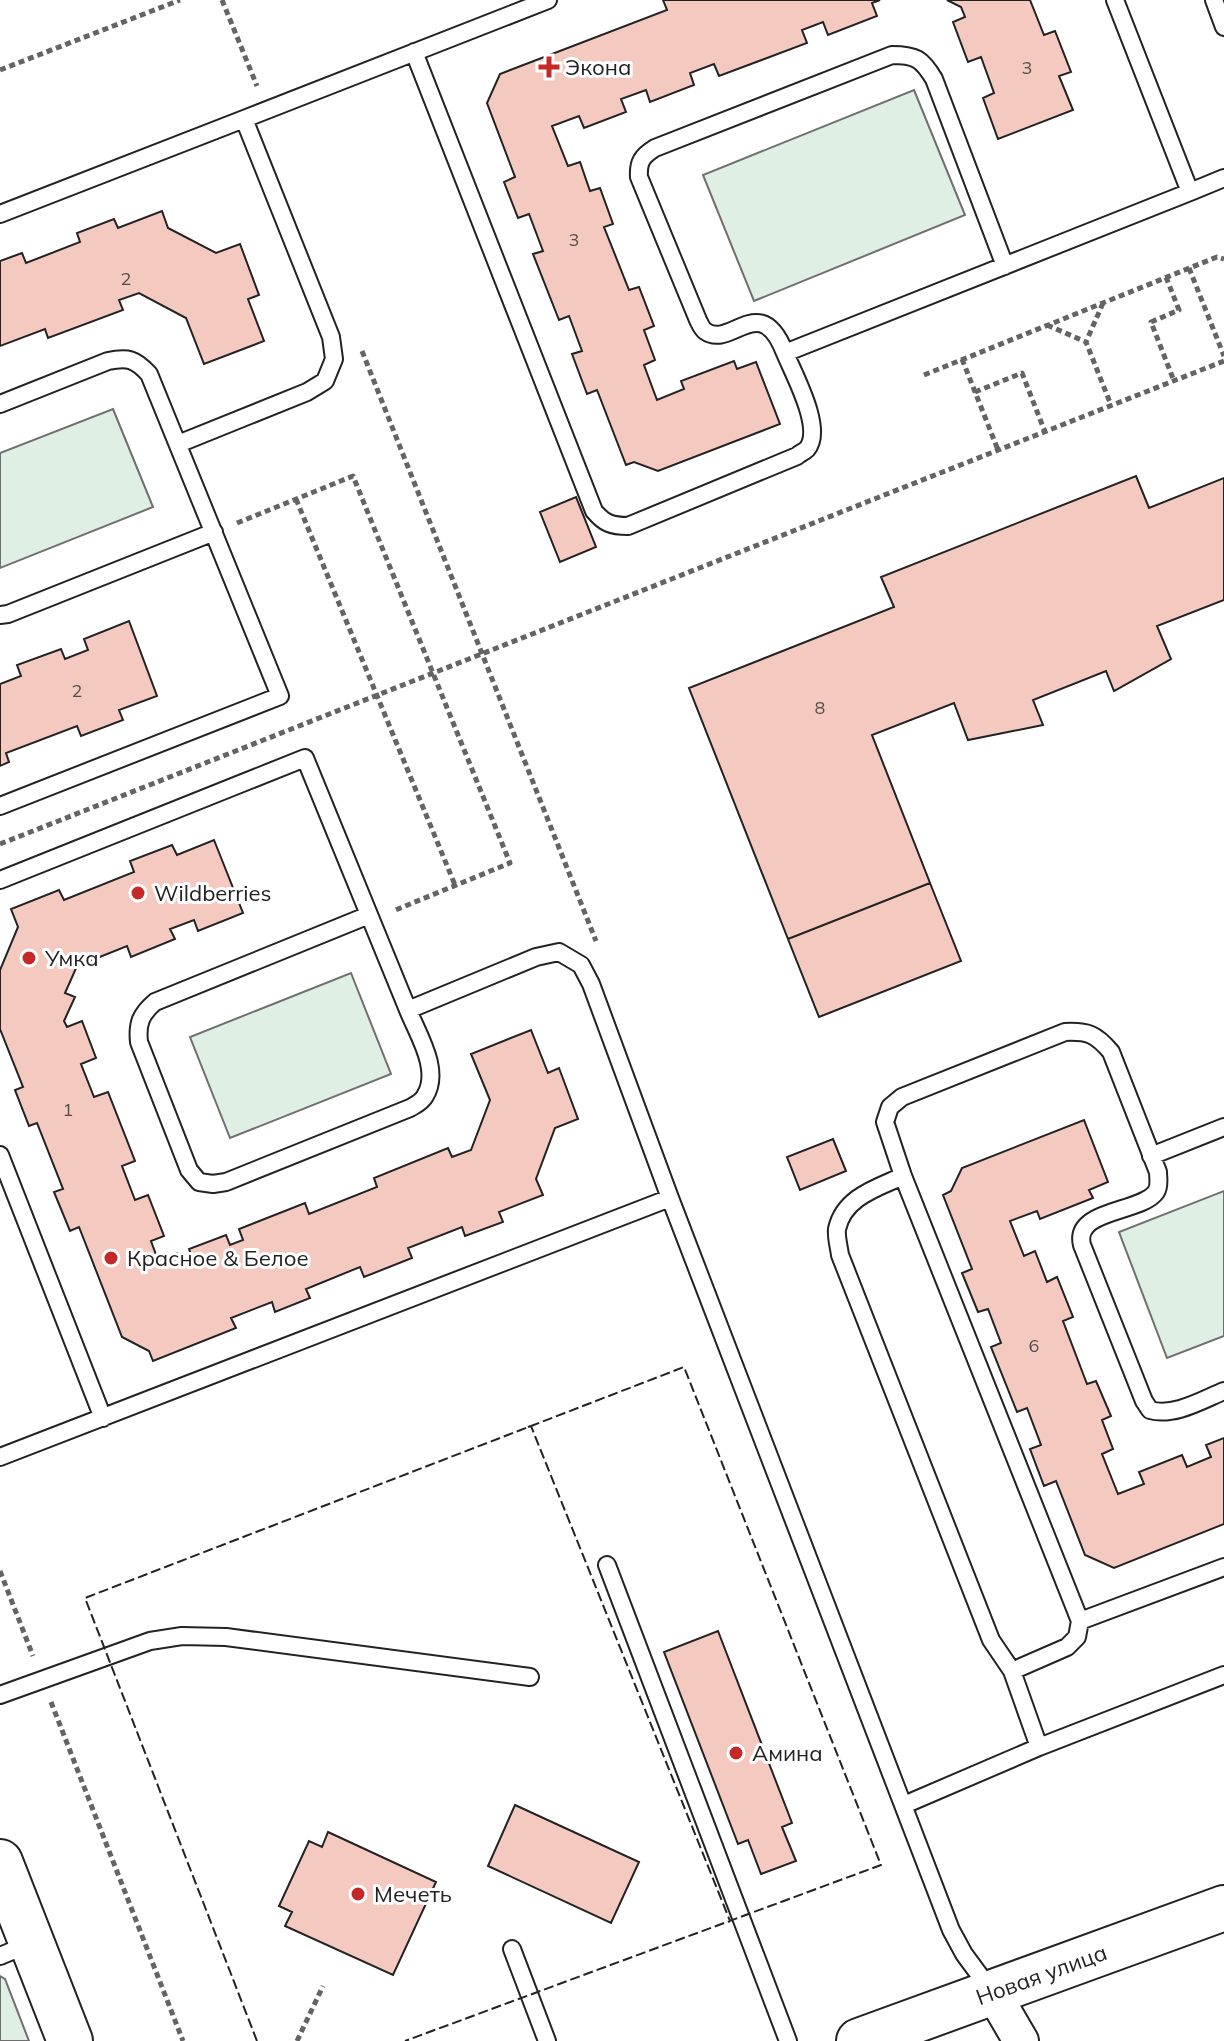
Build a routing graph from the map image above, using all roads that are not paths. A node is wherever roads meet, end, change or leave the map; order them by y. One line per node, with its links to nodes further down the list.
1 (548, 0): 5 (lane)
2 (1115, 0): 8 (lane)
3 (1214, 0): 4 (lane)
4 (1224, 27)
5 (414, 52): 6 (lane); 11 (lane)
6 (244, 119): 9 (lane); 13 (lane)
7 (1224, 178): 8 (lane)
8 (1190, 192): 10 (lane)
9 (0, 214)
10 (1005, 266): 11 (lane); 11 (lane)
11 (785, 353)
12 (0, 404): 13 (lane)
13 (178, 444): 14 (lane)
14 (214, 532): 15 (lane); 16 (lane)
15 (0, 615)
16 (0, 806)
17 (0, 880): 18 (lane)
18 (370, 917): 19 (lane); 19 (lane)
19 (408, 1010): 24 (lane)
20 (1224, 1127): 22 (lane)
21 (0, 1155): 26 (lane)
22 (1151, 1156): 23 (lane); 25 (lane)
23 (903, 1176): 30 (lane); 31 (lane)
24 (670, 1198): 26 (lane); 36 (lane)
25 (1224, 1391)
26 (103, 1418): 27 (lane)
27 (0, 1457)
28 (607, 1565): 44 (lane)
29 (1224, 1567): 30 (lane)
30 (1080, 1621): 31 (lane)
31 (1012, 1671): 35 (lane)
32 (1224, 1675): 35 (lane)
33 (530, 1677): 34 (lane)
34 (0, 1695)
35 (1039, 1747): 36 (lane)
36 (904, 1805): 41 (lane)
37 (0, 1862): 39 (main road)
38 (1224, 1908): 41 (main road, Новая улица)
39 (16, 1949): 42 (main road)
40 (512, 1949): 43 (lane)
41 (993, 1993): 45 (main road, Новая улица); 46 (street)
42 (70, 2041)
43 (547, 2041)
44 (788, 2041)
45 (859, 2041)
46 (1021, 2041)

